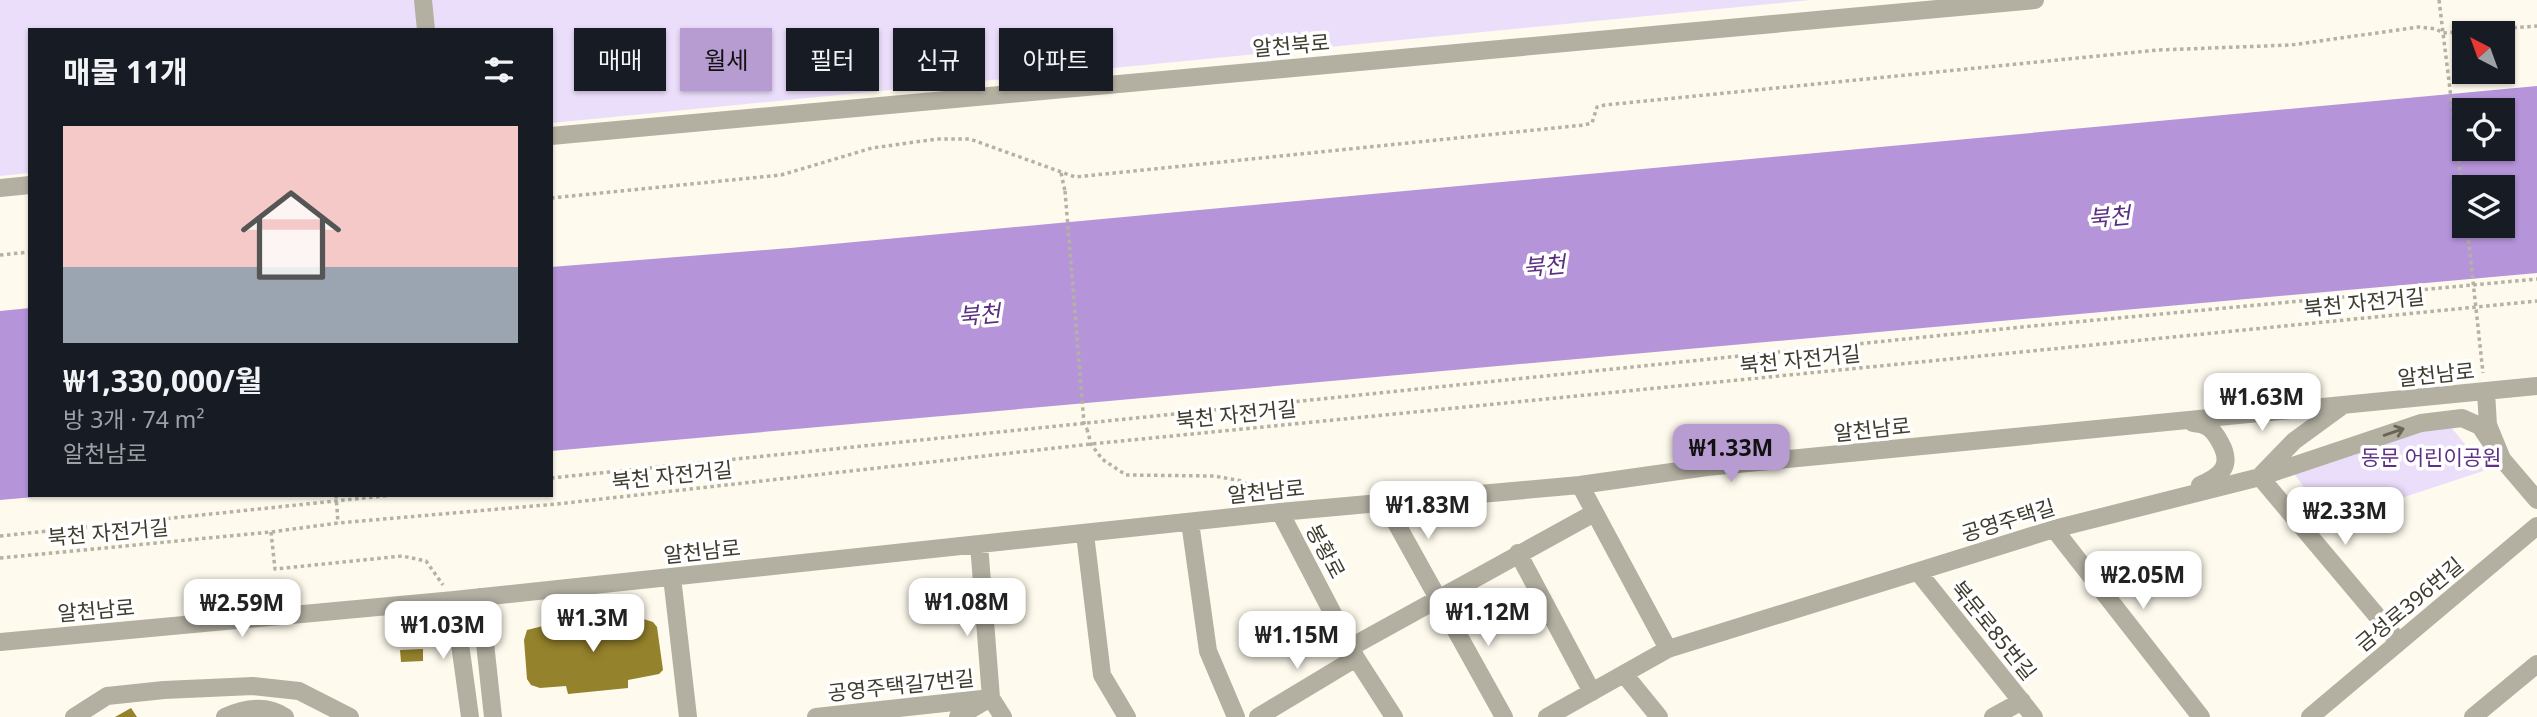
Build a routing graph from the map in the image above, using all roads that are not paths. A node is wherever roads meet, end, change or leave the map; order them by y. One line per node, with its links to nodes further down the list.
1 (423, 0): 3 (street)
2 (2035, 0): 4 (street, 알천북로)
3 (426, 28)
4 (553, 136)
5 (28, 186): 6 (street)
6 (0, 188)
7 (2537, 386): 8 (street, 알천남로)
8 (2486, 392): 9 (street, 알천남로); 11 (street)
9 (2342, 406): 10 (street, 알천남로); 12 (street)
10 (2179, 422): 13 (street, 알천남로); 16 (street)
11 (2502, 459): 12 (street, 공영주택길, one-way to 11); 14 (street)
12 (2260, 477): 16 (street, 공영주택길); 31 (street)
13 (1580, 485): 15 (street, 알천남로); 18 (street)
14 (2537, 500)
15 (1385, 503): 17 (street, 알천남로); 28 (street)
16 (2158, 503): 21 (street, 공영주택길)
17 (1280, 512): 19 (street, 알천남로); 33 (street, 봉황로)
18 (1594, 513): 24 (street); 32 (street)
19 (1190, 522): 22 (street, 알천남로); 52 (street)
20 (2537, 526): 31 (street, 금성로396번길)
21 (2054, 529): 25 (street, 공영주택길); 60 (street)
22 (1084, 534): 23 (street, 알천남로); 51 (street)
23 (979, 544): 26 (street, 알천남로); 37 (street)
24 (1518, 554): 28 (street); 36 (street)
25 (1918, 572): 32 (street, 공영주택길); 38 (street, 북문로85번길)
26 (672, 577): 27 (street, 알천남로); 46 (street)
27 (480, 597): 29 (street, 알천남로); 45 (street)
28 (1438, 597): 33 (street); 55 (street)
29 (454, 600): 30 (street, 알천남로); 44 (street)
30 (0, 642)
31 (2399, 642): 61 (street, 금성로396번길)
32 (1668, 649): 35 (street, 공영주택길)
33 (1353, 652): 39 (street); 54 (street, 봉황로)
34 (2537, 664): 62 (street)
35 (1624, 674): 36 (street, 공영주택길); 57 (street)
36 (1592, 692): 56 (street, 공영주택길)
37 (991, 698): 48 (street, 공영주택길7번길); 49 (street); 50 (street)
38 (2022, 701): 58 (street); 59 (street, 북문로85번길)
39 (1277, 712): 53 (street)
40 (74, 717): 43 (street)
41 (225, 717): 42 (street)
42 (285, 717)
43 (350, 717)
44 (470, 717)
45 (493, 717)
46 (688, 717)
47 (816, 717): 48 (street, 공영주택길7번길)
48 (823, 717)
49 (958, 717)
50 (1003, 717)
51 (1127, 717)
52 (1236, 717)
53 (1258, 717)
54 (1394, 717)
55 (1504, 717)
56 (1547, 717)
57 (1659, 717)
58 (1993, 717)
59 (2035, 717)
60 (2201, 717)
61 (2310, 717)
62 (2473, 717)

